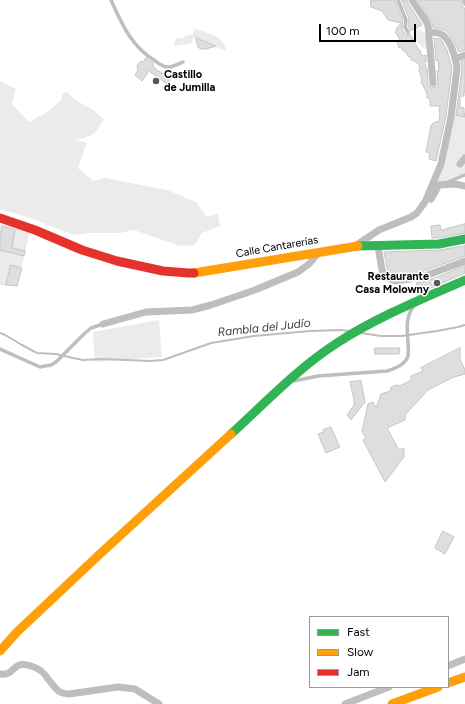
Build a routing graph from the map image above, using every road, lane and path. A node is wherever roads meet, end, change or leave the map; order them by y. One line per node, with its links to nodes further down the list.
1 (111, 0): 10 (lane)
2 (398, 0): 6 (lane)
3 (412, 0): 7 (street)
4 (463, 0): 5 (lane)
5 (465, 4)
6 (408, 32)
7 (429, 33): 9 (street); 11 (street)
8 (465, 55): 9 (street)
9 (455, 59): 17 (street)
10 (183, 62)
11 (433, 83)
12 (465, 158): 13 (street)
13 (460, 164)
14 (465, 175): 15 (lane)
15 (439, 185): 16 (street); 17 (street)
16 (465, 186)
17 (427, 197): 20 (street)
18 (0, 218): 22 (main road, Calle Cantarerías)
19 (465, 239): 21 (main road, Calle Cantarerías)
20 (355, 246): 21 (main road, Calle Cantarerías); 22 (main road, Calle Cantarerías)
21 (378, 246): 23 (street)
22 (319, 252): 26 (street)
23 (465, 261)
24 (465, 280): 25 (main road)
25 (420, 300): 28 (main road); 28 (lane)
26 (103, 324): 27 (lane)
27 (0, 349)
28 (283, 386): 29 (main road)
29 (17, 632): 30 (main road); 31 (main road)
30 (0, 645)
31 (0, 651)
32 (465, 659): 33 (street)
33 (449, 666)
34 (0, 674): 39 (street)
35 (465, 677): 36 (main road)
36 (449, 683)
37 (386, 688): 40 (street)
38 (435, 688): 41 (main road)
39 (159, 704)
40 (345, 704)
41 (392, 704)

